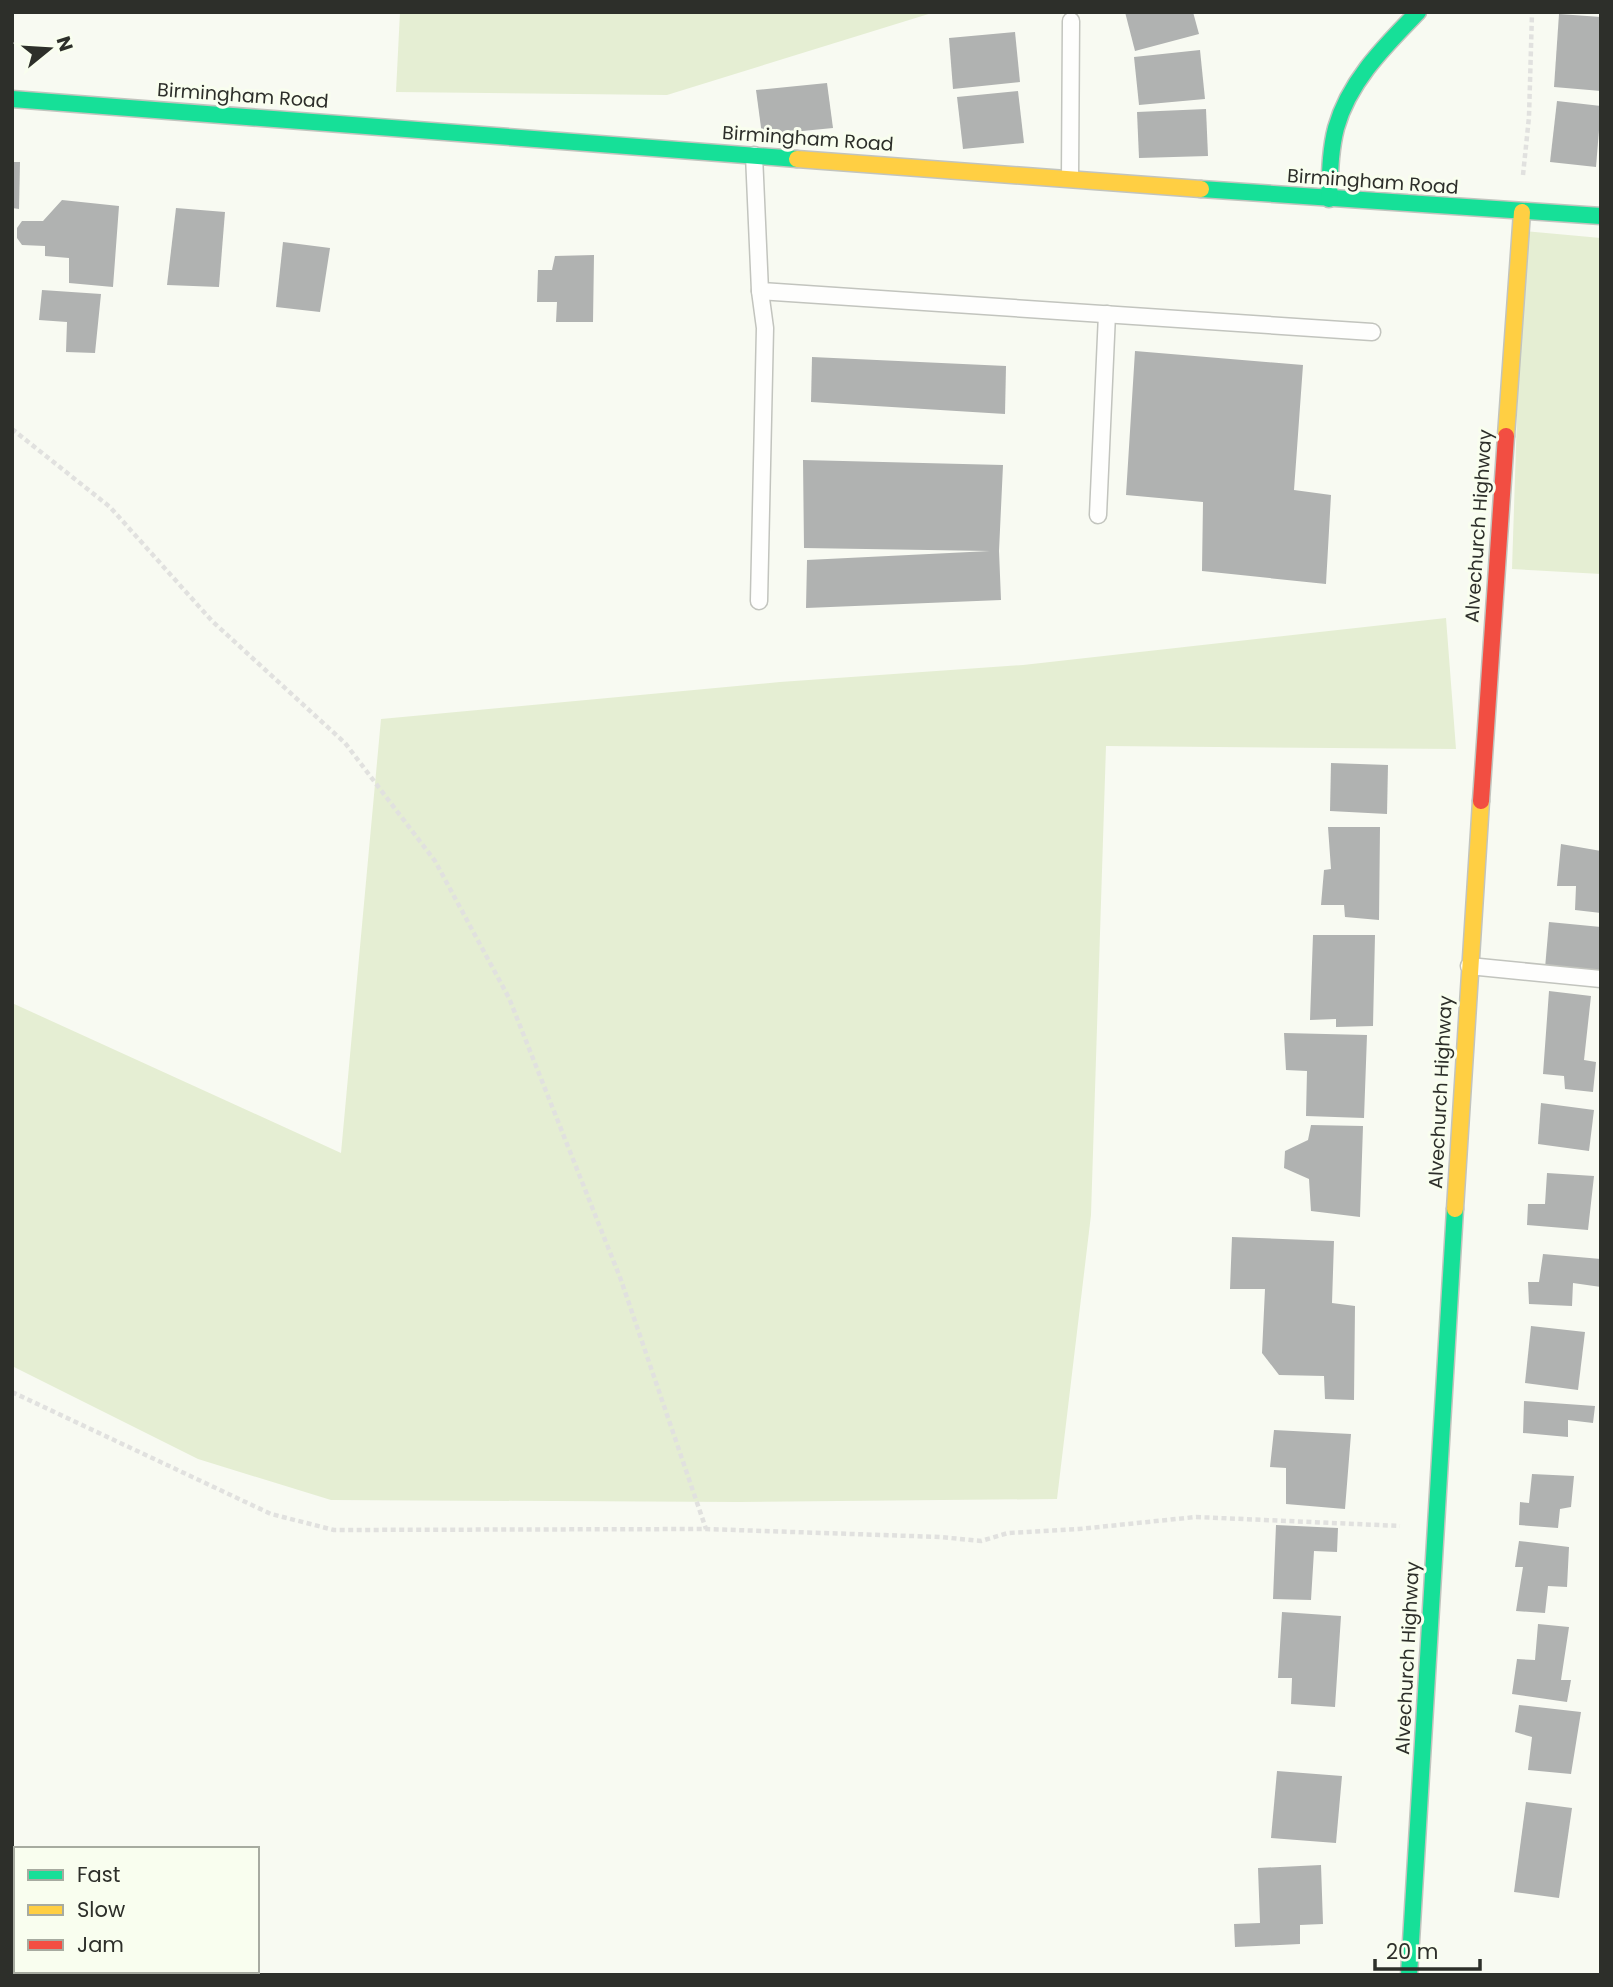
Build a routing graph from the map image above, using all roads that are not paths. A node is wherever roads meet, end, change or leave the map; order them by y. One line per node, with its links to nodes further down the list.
1 (1418, 12): 6 (street)
2 (1071, 21): 5 (lane)
3 (12, 99): 4 (street, Birmingham Road)
4 (754, 155): 5 (street, Birmingham Road); 9 (lane)
5 (1070, 178): 6 (street, Birmingham Road)
6 (1329, 199): 7 (street, Birmingham Road)
7 (1522, 212): 8 (street, Birmingham Road); 14 (street, Alvechurch Highway)
8 (1601, 216)
9 (760, 291): 10 (lane); 13 (lane)
10 (1107, 314): 11 (lane); 12 (lane)
11 (1372, 332)
12 (1098, 515)
13 (759, 601)
14 (1469, 966): 15 (lane); 16 (street, Alvechurch Highway)
15 (1601, 979)
16 (1409, 1975)

